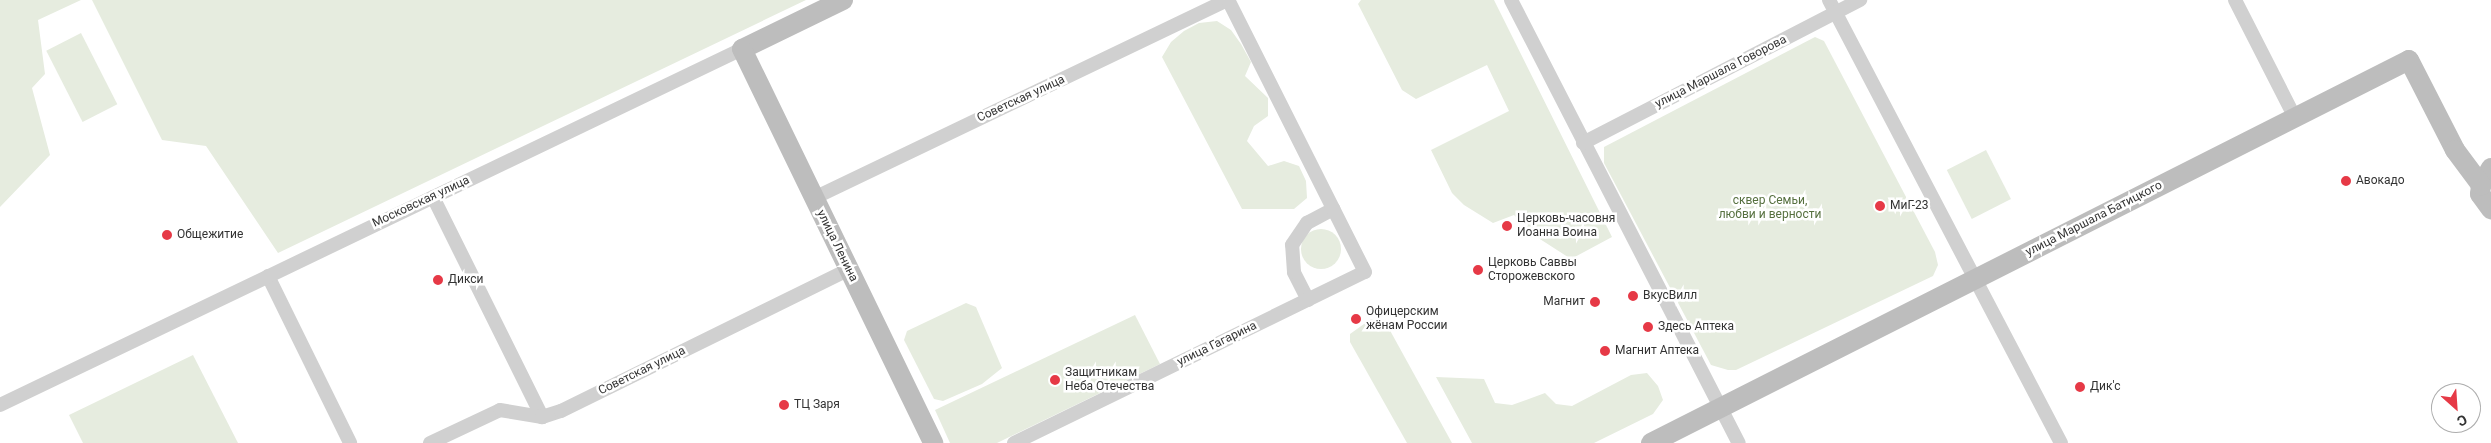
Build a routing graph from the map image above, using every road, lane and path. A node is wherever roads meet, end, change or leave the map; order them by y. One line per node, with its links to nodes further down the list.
1 (843, 0): 7 (street, Московская улица)
2 (1228, 0): 12 (street, Советская улица); 14 (street)
3 (1511, 0): 9 (street)
4 (1860, 0): 6 (street, улица Маршала Говорова)
5 (2235, 0): 8 (street)
6 (1832, 6): 9 (street, улица Маршала Говорова); 17 (street)
7 (742, 49): 11 (street, Московская улица); 12 (street, улица Ленина)
8 (2294, 116): 10 (street, улица Маршала Батицкого); 17 (street, улица Маршала Батицкого)
9 (1583, 143): 20 (street)
10 (2487, 175): 13 (street)
11 (433, 197): 16 (street, Московская улица); 21 (street)
12 (814, 198): 15 (street, улица Ленина)
13 (2489, 208)
14 (1333, 209): 18 (street); 18 (street, улица Гагарина)
15 (848, 270): 21 (street, Советская улица); 24 (street, улица Ленина)
16 (268, 276): 19 (street, Московская улица); 22 (street)
17 (1975, 280): 20 (street, улица Маршала Батицкого); 28 (street)
18 (1308, 300): 25 (street, улица Гагарина)
19 (0, 406)
20 (1720, 408): 26 (street, улица Маршала Батицкого); 27 (street)
21 (542, 417): 23 (street, Советская улица)
22 (350, 443)
23 (430, 443)
24 (933, 443)
25 (1014, 443)
26 (1651, 443)
27 (1739, 443)
28 (2061, 443)

